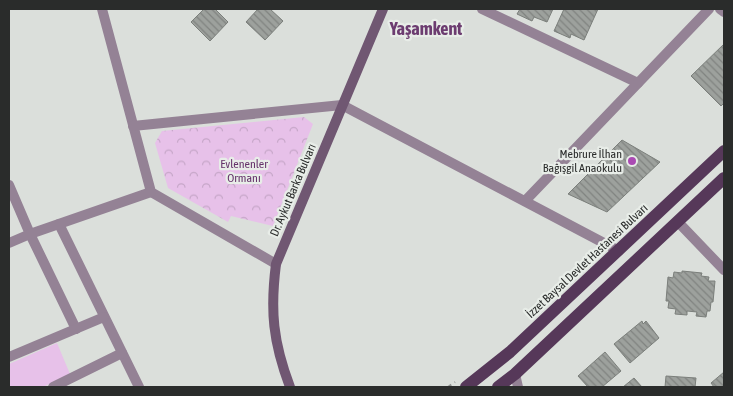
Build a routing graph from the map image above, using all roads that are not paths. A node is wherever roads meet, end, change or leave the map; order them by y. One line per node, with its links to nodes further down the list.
1 (102, 9): 9 (street)
2 (383, 9): 8 (main road, Dr. Aykut Barka Bulvarı)
3 (482, 9): 7 (street)
4 (709, 9): 7 (street)
5 (720, 9): 6 (street)
6 (724, 12)
7 (638, 83): 14 (street)
8 (342, 105): 9 (street); 14 (street); 20 (main road, Dr. Aykut Barka Bulvarı)
9 (133, 126): 13 (street)
10 (724, 151): 19 (main road, İzzet Baysal Devlet Hastanesi Bulvarı)
11 (724, 178): 15 (main road)
12 (9, 185): 17 (street)
13 (151, 192): 16 (street); 20 (street)
14 (524, 201): 19 (street)
15 (678, 222): 21 (street); 26 (main road)
16 (59, 224): 17 (street); 22 (street)
17 (30, 234): 18 (street); 23 (street)
18 (9, 243)
19 (619, 251): 30 (main road, İzzet Baysal Devlet Hastanesi Bulvarı)
20 (276, 264): 29 (main road, Dr. Aykut Barka Bulvarı)
21 (724, 270)
22 (104, 317): 23 (street); 24 (street)
23 (76, 329): 25 (street)
24 (122, 353): 27 (street); 28 (street)
25 (9, 357)
26 (506, 382): 31 (street)
27 (53, 387)
28 (139, 387)
29 (290, 387)
30 (466, 387)
31 (518, 387)

